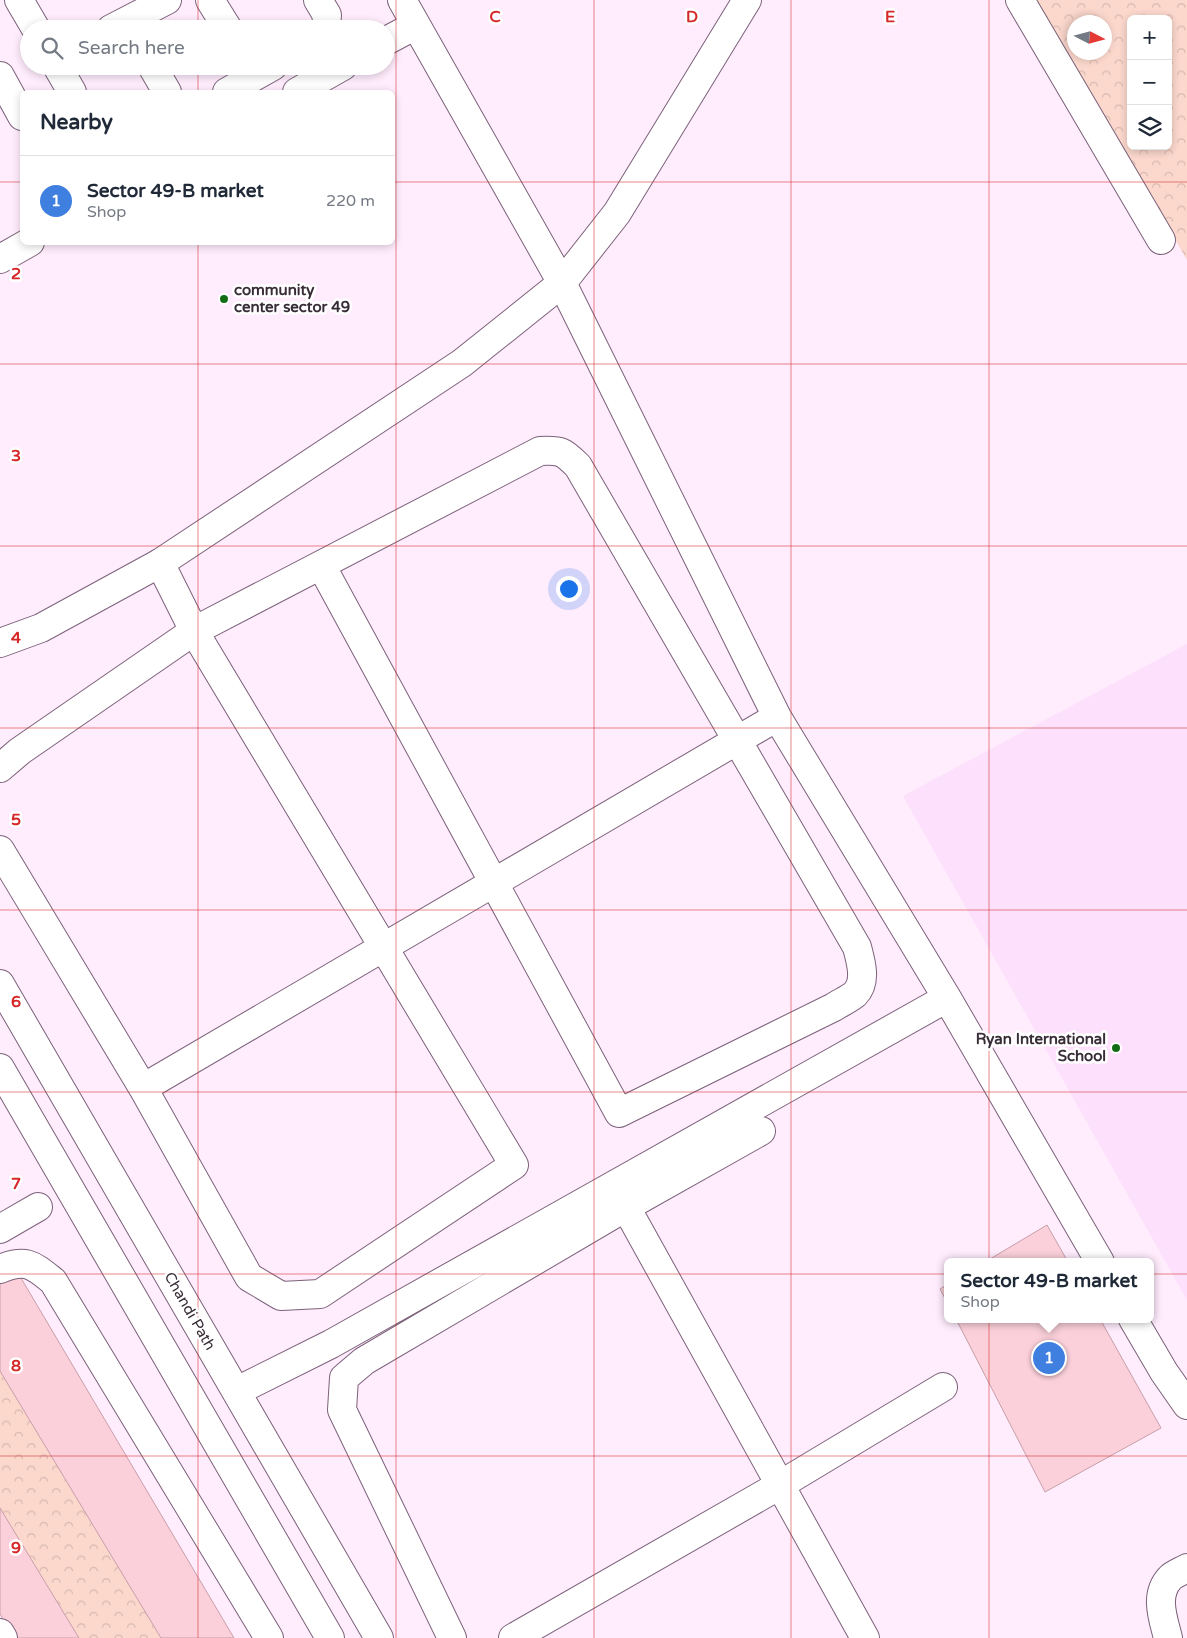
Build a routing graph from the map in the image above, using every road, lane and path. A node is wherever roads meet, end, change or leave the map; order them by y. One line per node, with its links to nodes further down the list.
1 (19, 0): 8 (street)
2 (167, 0): 9 (street)
3 (210, 0): 10 (street)
4 (318, 0): 11 (street)
5 (402, 0): 12 (street)
6 (747, 0): 27 (street)
7 (1020, 0): 24 (street)
8 (31, 20)
9 (132, 20)
10 (222, 20)
11 (327, 20)
12 (416, 25): 13 (street); 27 (street)
13 (395, 37)
14 (62, 75): 19 (street)
15 (157, 75): 20 (street)
16 (251, 75): 21 (street)
17 (327, 75): 22 (street)
18 (0, 76): 23 (street)
19 (71, 90)
20 (166, 90)
21 (230, 90)
22 (300, 90)
23 (20, 112)
24 (1161, 240)
25 (25, 245): 26 (street)
26 (0, 259)
27 (562, 283): 28 (street); 34 (street)
28 (160, 563): 30 (street); 31 (street)
29 (321, 565): 31 (street); 35 (street); 38 (street)
30 (41, 628): 32 (street); 33 (street)
31 (194, 631): 36 (street); 39 (street)
32 (0, 643)
33 (0, 659)
34 (777, 717): 35 (street); 41 (street)
35 (737, 741): 38 (street); 38 (street)
36 (0, 768)
37 (0, 850): 43 (street)
38 (494, 883): 39 (street)
39 (384, 948): 43 (street); 43 (street)
40 (0, 984): 52 (street, Chandi Path)
41 (947, 998): 45 (street); 48 (street)
42 (0, 1068): 59 (street)
43 (143, 1088)
44 (761, 1131): 45 (street)
45 (620, 1196): 52 (street); 54 (street); 61 (street)
46 (38, 1207): 47 (street)
47 (0, 1229)
48 (1098, 1258)
49 (0, 1269): 58 (street)
50 (1136, 1323): 53 (street)
51 (943, 1387): 54 (street)
52 (237, 1391): 60 (street, Chandi Path)
53 (1187, 1405)
54 (780, 1485): 62 (street); 63 (street)
55 (1187, 1568): 64 (street)
56 (0, 1633): 57 (street)
57 (3, 1638)
58 (268, 1638)
59 (330, 1638)
60 (379, 1638)
61 (452, 1638)
62 (512, 1638)
63 (864, 1638)
64 (1168, 1638)

